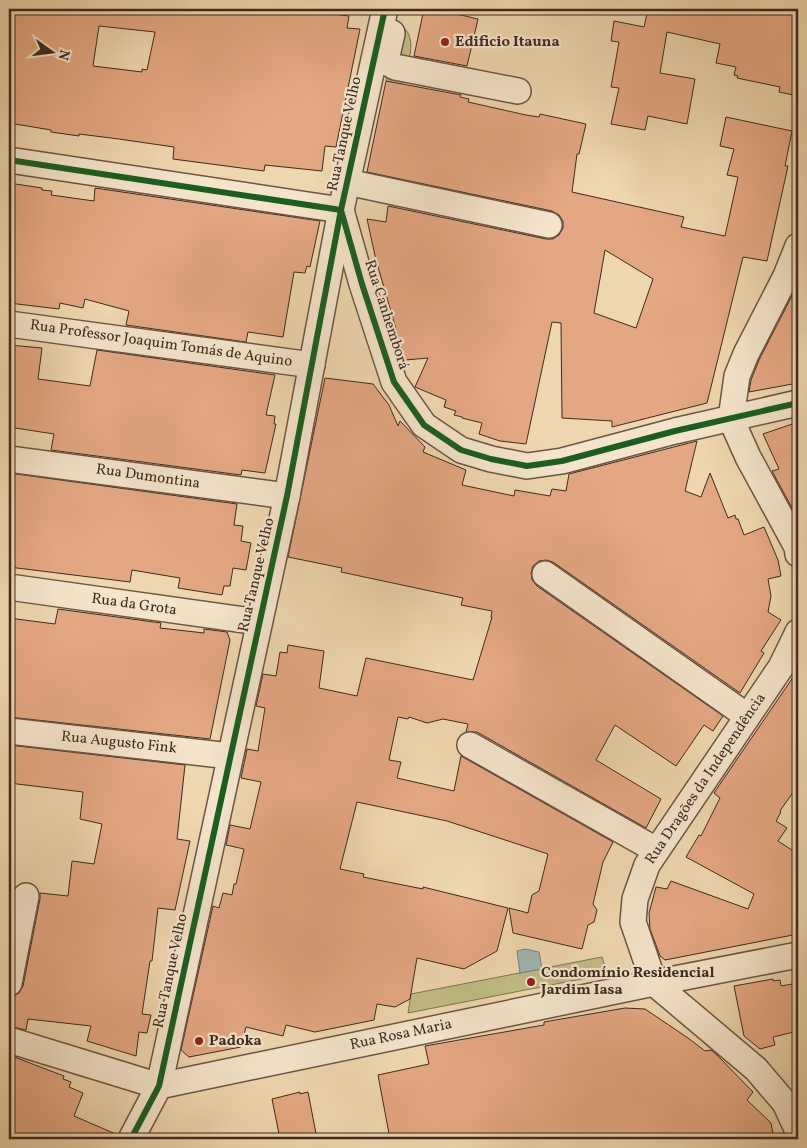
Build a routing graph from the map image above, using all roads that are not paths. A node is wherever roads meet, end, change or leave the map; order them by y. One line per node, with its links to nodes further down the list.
1 (385, 9): 5 (street, Rua Tanque Velho)
2 (397, 9): 3 (street)
3 (518, 91)
4 (9, 160): 6 (street)
5 (347, 182): 6 (street, Rua Tanque Velho); 7 (street)
6 (341, 210): 10 (street, Rua Tanque Velho); 12 (street, Rua Canhemborá)
7 (550, 225)
8 (798, 246): 12 (street)
9 (9, 324): 10 (street, Rua Professor Joaquim Tomás de Aquino)
10 (312, 365): 14 (street, Rua Tanque Velho)
11 (798, 403): 12 (street, Rua Canhemborá)
12 (731, 419): 15 (street)
13 (9, 459): 14 (street, Rua Dumontina)
14 (287, 496): 18 (street, Rua Tanque Velho)
15 (798, 554)
16 (545, 574): 20 (street)
17 (9, 587): 18 (street, Rua da Grota)
18 (259, 622): 23 (street, Rua Tanque Velho)
19 (798, 632): 20 (street, Rua Dragões da Independência)
20 (747, 716): 24 (street, Rua Dragões da Independência)
21 (9, 731): 23 (street, Rua Augusto Fink)
22 (470, 745): 24 (street)
23 (230, 756): 30 (street, Rua Tanque Velho)
24 (656, 850): 28 (street, Rua Dragões da Independência)
25 (26, 896): 27 (street)
26 (798, 955): 28 (street, Rua Rosa Maria)
27 (9, 983)
28 (654, 983): 30 (street, Rua Rosa Maria); 31 (street)
29 (9, 1040): 30 (street, Rua Rosa Maria)
30 (159, 1086): 32 (street, Rua Tanque Velho)
31 (798, 1138)
32 (131, 1139)

